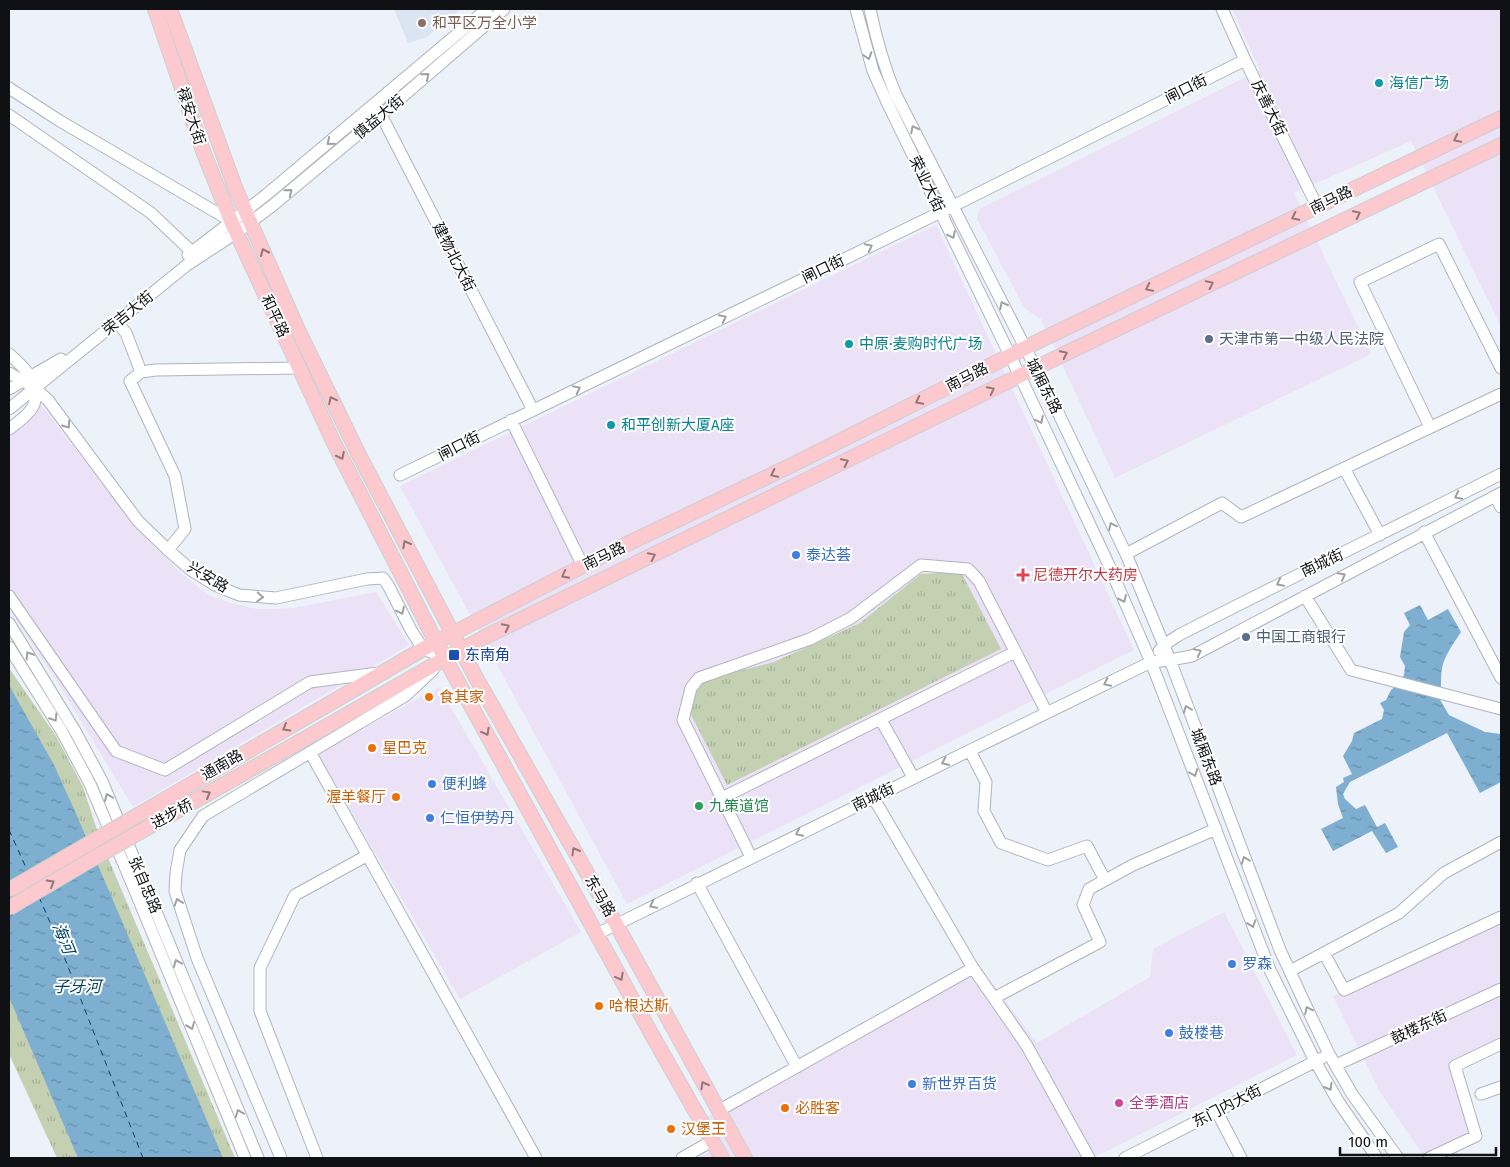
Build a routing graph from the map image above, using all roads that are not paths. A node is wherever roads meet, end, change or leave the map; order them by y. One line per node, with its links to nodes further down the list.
1 (155, 9): 19 (main road, 禄安大街)
2 (170, 9): 18 (main road, 禄安大街)
3 (487, 9): 10 (street, 慎益大街)
4 (504, 9): 12 (street, 慎益大街, one-way to 4)
5 (856, 9): 17 (street, 荣业大街, one-way to 17)
6 (870, 9): 15 (street, 荣业大街, one-way to 6)
7 (1222, 9): 8 (street, 庆善大街)
8 (1245, 60): 15 (street, 闸口街); 16 (street, 庆善大街)
9 (9, 88): 19 (street)
10 (375, 104): 12 (street, 建物北大街); 18 (street, 慎益大街, one-way to 18)
11 (9, 114): 20 (street)
12 (381, 115): 18 (street, 慎益大街, one-way to 12); 36 (street, 建物北大街)
13 (1501, 118): 16 (main road, 南马路, one-way to 16)
14 (1501, 145): 26 (main road, 南马路, one-way to 14)
15 (952, 206): 17 (street, 闸口街); 22 (street, 荣业大街, one-way to 15)
16 (1317, 206): 22 (main road, 南马路, one-way to 22)
17 (941, 212): 24 (street, 荣业大街, one-way to 24); 36 (street, 闸口街, one-way to 17)
18 (248, 216): 19 (street, 荣吉大街); 53 (main road, 和平路, one-way to 18)
19 (234, 227): 20 (street, 荣吉大街); 21 (street, 荣吉大街); 25 (main road, 和平路)
20 (192, 252): 31 (street, 荣吉大街)
21 (117, 322): 28 (street); 32 (street, 荣吉大街)
22 (1025, 348): 24 (main road, 南马路); 26 (street, 城厢东路)
23 (9, 354): 31 (street, 兴安路)
24 (1010, 356): 30 (street, 城厢东路); 49 (main road, 南马路, one-way to 49)
25 (299, 368): 28 (street); 54 (main road, 和平路, one-way to 54)
26 (1035, 368): 30 (main road, 南马路); 48 (street, 城厢东路, one-way to 26)
27 (1501, 368): 38 (street)
28 (141, 372): 47 (street)
29 (9, 373): 31 (street)
30 (1020, 376): 58 (main road, 南马路, one-way to 30); 62 (street, 城厢东路, one-way to 62)
31 (26, 379): 32 (street, 兴安路); 33 (street, 荣吉大街)
32 (35, 388): 35 (street, 荣吉大街); 39 (street); 47 (street, 兴安路, one-way to 47)
33 (9, 389)
34 (1501, 394): 38 (street)
35 (9, 409)
36 (533, 410): 37 (street, 闸口街)
37 (511, 420): 42 (street, 闸口街); 49 (street)
38 (1430, 427): 40 (street)
39 (9, 429)
40 (1344, 468): 46 (street); 48 (street)
41 (1501, 474): 46 (street, 南城街, one-way to 46)
42 (400, 476)
43 (1498, 494): 44 (street); 45 (street, 南城街)
44 (1501, 507)
45 (1424, 532): 51 (street, 南城街, one-way to 45); 64 (street)
46 (1380, 535): 55 (street, 南城街, one-way to 55)
47 (168, 550): 57 (street, 兴安路, one-way to 57)
48 (1126, 554): 55 (street, 城厢东路)
49 (584, 566): 53 (main road, 南马路, one-way to 53)
50 (9, 596): 63 (street)
51 (1305, 596): 61 (street, 南城街, one-way to 51); 65 (street)
52 (9, 623): 101 (street, 张自忠路, one-way to 52)
53 (454, 633): 54 (main road, 南马路); 58 (main road, 东马路)
54 (436, 642): 57 (main road, 通南路); 60 (main road, 东马路)
55 (1164, 645): 61 (street, 城厢东路); 62 (street, 南城街)
56 (9, 647): 100 (street, 张自忠路, one-way to 100)
57 (423, 649): 60 (street); 63 (main road, 通南路)
58 (462, 649): 60 (main road, 南马路); 82 (main road, 东马路, one-way to 58)
59 (1015, 652): 66 (street); 67 (street); 72 (street)
60 (446, 658): 69 (street); 80 (main road, 进步桥, one-way to 60, bridge); 83 (main road, 东马路, one-way to 83)
61 (1170, 660): 62 (street, 南城街); 86 (street, 城厢东路, one-way to 61)
62 (1151, 662): 66 (street, 南城街, one-way to 66); 73 (street, 城厢东路, one-way to 73)
63 (378, 673): 79 (main road, 通南路, one-way to 79, bridge)
64 (1501, 678)
65 (1501, 709)
66 (1047, 713): 68 (street, 南城街)
67 (881, 720): 70 (street); 72 (street)
68 (970, 751): 70 (street, 南城街, one-way to 70); 77 (street)
69 (310, 752): 75 (street); 102 (street, one-way to 69)
70 (913, 777): 71 (street, 南城街)
71 (873, 797): 76 (street, 南城街, one-way to 76); 85 (street)
72 (722, 798): 76 (street)
73 (1216, 829): 77 (street); 91 (street, 城厢东路, one-way to 91)
74 (1501, 842): 84 (street)
75 (368, 855): 103 (street); 104 (street)
76 (750, 857): 78 (street, 南城街)
77 (1106, 880): 88 (street)
78 (697, 883): 82 (street, 南城街, one-way to 82); 93 (street)
79 (9, 890)
80 (9, 908)
81 (1501, 917): 84 (street)
82 (616, 924): 83 (street, 南城街); 96 (main road, 东马路, one-way to 82)
83 (597, 934): 98 (main road, 东马路, one-way to 98)
84 (1324, 953): 86 (street)
85 (974, 968): 88 (street); 93 (street)
86 (1290, 971): 90 (street, 城厢东路, one-way to 86)
87 (1501, 988): 92 (street, 鼓楼东街)
88 (994, 998): 108 (street)
89 (1501, 1044): 112 (street)
90 (1329, 1054): 91 (street, 东门内大街); 92 (street, 城厢东路)
91 (1315, 1061): 97 (street, 东门内大街); 110 (street, 城厢东路, one-way to 110)
92 (1336, 1065): 111 (street, 城厢东路)
93 (797, 1067): 96 (street)
94 (1501, 1087): 95 (street)
95 (1481, 1094)
96 (718, 1111): 107 (main road, 东马路)
97 (1217, 1112): 99 (street, 东门内大街); 109 (street)
98 (712, 1141): 105 (street); 106 (main road, 东马路)
99 (1129, 1157)
100 (245, 1158)
101 (258, 1158)
102 (281, 1158)
103 (317, 1158)
104 (536, 1158)
105 (682, 1158)
106 (722, 1158)
107 (745, 1158)
108 (1089, 1158)
109 (1241, 1158)
110 (1377, 1158)
111 (1398, 1158)
112 (1429, 1158)

